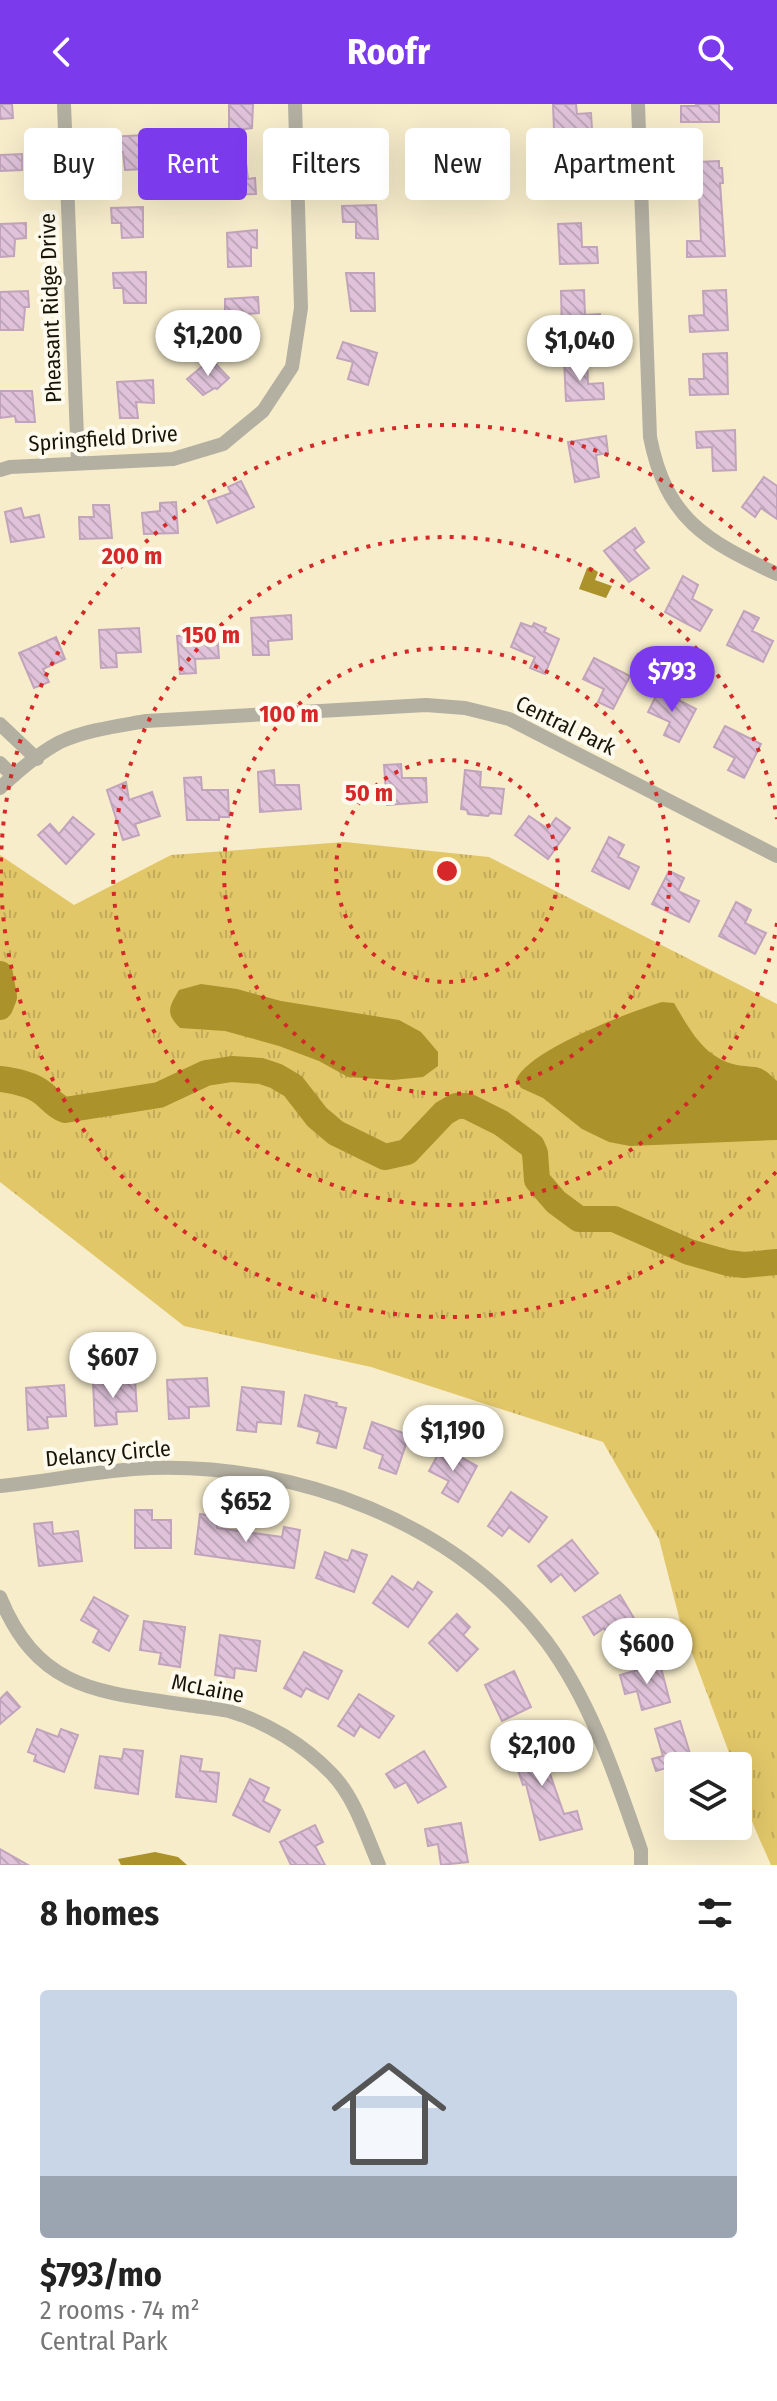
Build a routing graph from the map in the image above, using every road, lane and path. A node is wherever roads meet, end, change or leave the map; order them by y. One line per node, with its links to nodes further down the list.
1 (64, 104): 4 (street, Pheasant Ridge Drive)
2 (295, 104): 4 (street, Springfield Drive)
3 (638, 104): 6 (street)
4 (78, 463): 5 (street, Springfield Drive)
5 (0, 470)
6 (777, 574)
7 (0, 724): 8 (street)
8 (37, 759): 10 (street, Central Park); 12 (street, Central Park)
9 (0, 763): 10 (street)
10 (13, 776): 11 (street, Central Park)
11 (0, 788)
12 (777, 856)
13 (0, 1486): 16 (street, Delancy Circle)
14 (0, 1597): 15 (street, McLaine)
15 (379, 1865)
16 (641, 1865)

